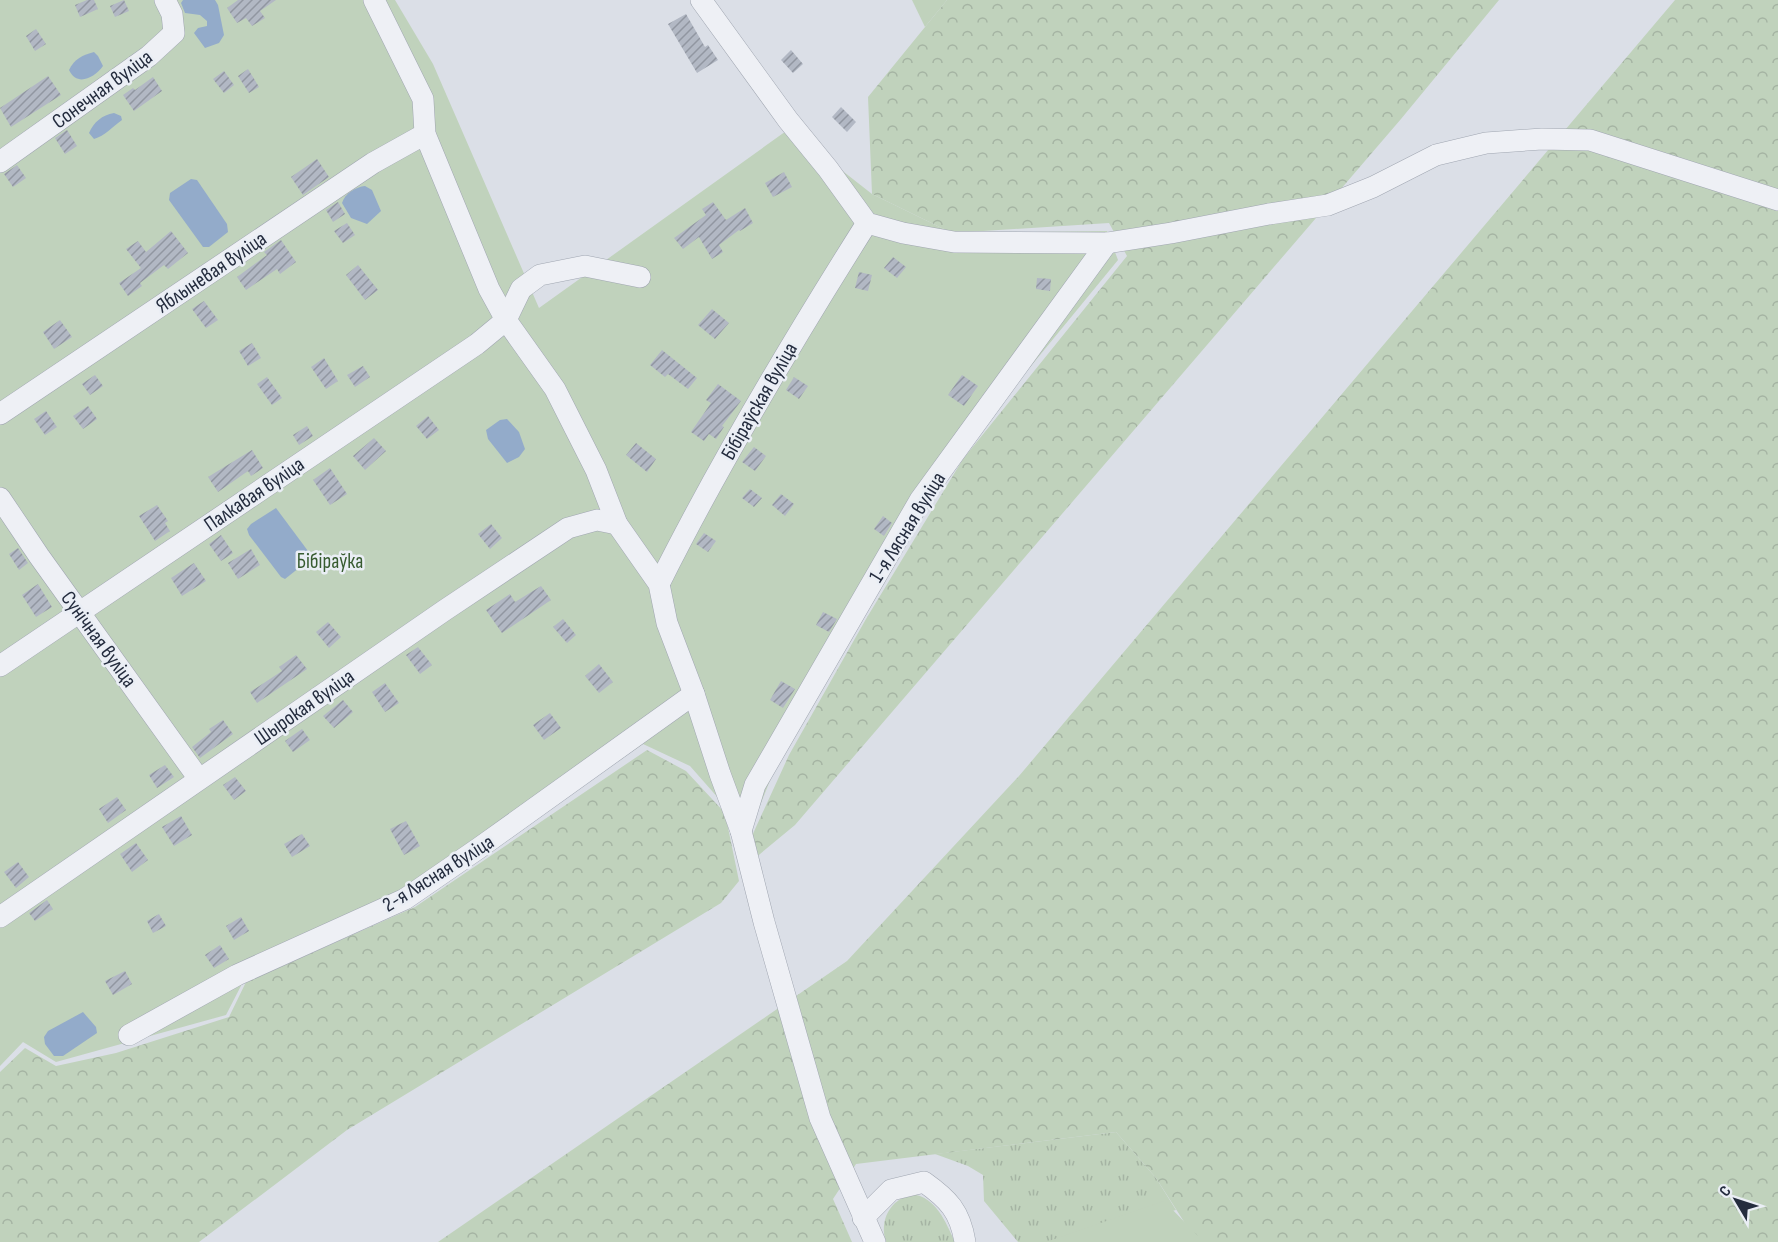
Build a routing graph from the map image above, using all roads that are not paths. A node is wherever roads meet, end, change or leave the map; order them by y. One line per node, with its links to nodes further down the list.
1 (165, 0): 5 (street, Сонечная вуліца)
2 (375, 0): 4 (street)
3 (701, 0): 7 (street)
4 (425, 134): 10 (street); 11 (street, Яблыневая вуліца)
5 (0, 162)
6 (1778, 200): 8 (street)
7 (867, 223): 8 (street); 14 (street, Бібіраўская вуліца)
8 (1107, 243): 20 (street, 1-я Лясная вуліца)
9 (640, 277): 10 (street)
10 (506, 320): 13 (street); 15 (street, Палкавая вуліца)
11 (0, 414)
12 (0, 498): 15 (street, Сунічная вуліца)
13 (617, 524): 14 (street); 19 (street, Шырокая вуліца)
14 (659, 584): 17 (street)
15 (79, 612): 16 (street, Палкавая вуліца); 19 (street, Сунічная вуліца)
16 (0, 666)
17 (694, 694): 18 (street); 23 (street, 2-я Лясная вуліца)
18 (720, 774): 20 (street); 21 (street)
19 (199, 779): 22 (street, Шырокая вуліца)
20 (755, 785): 21 (street, 1-я Лясная вуліца)
21 (741, 831): 24 (street)
22 (0, 917)
23 (129, 1035)
24 (863, 1218): 25 (street); 26 (street)
25 (874, 1242)
26 (965, 1242)

